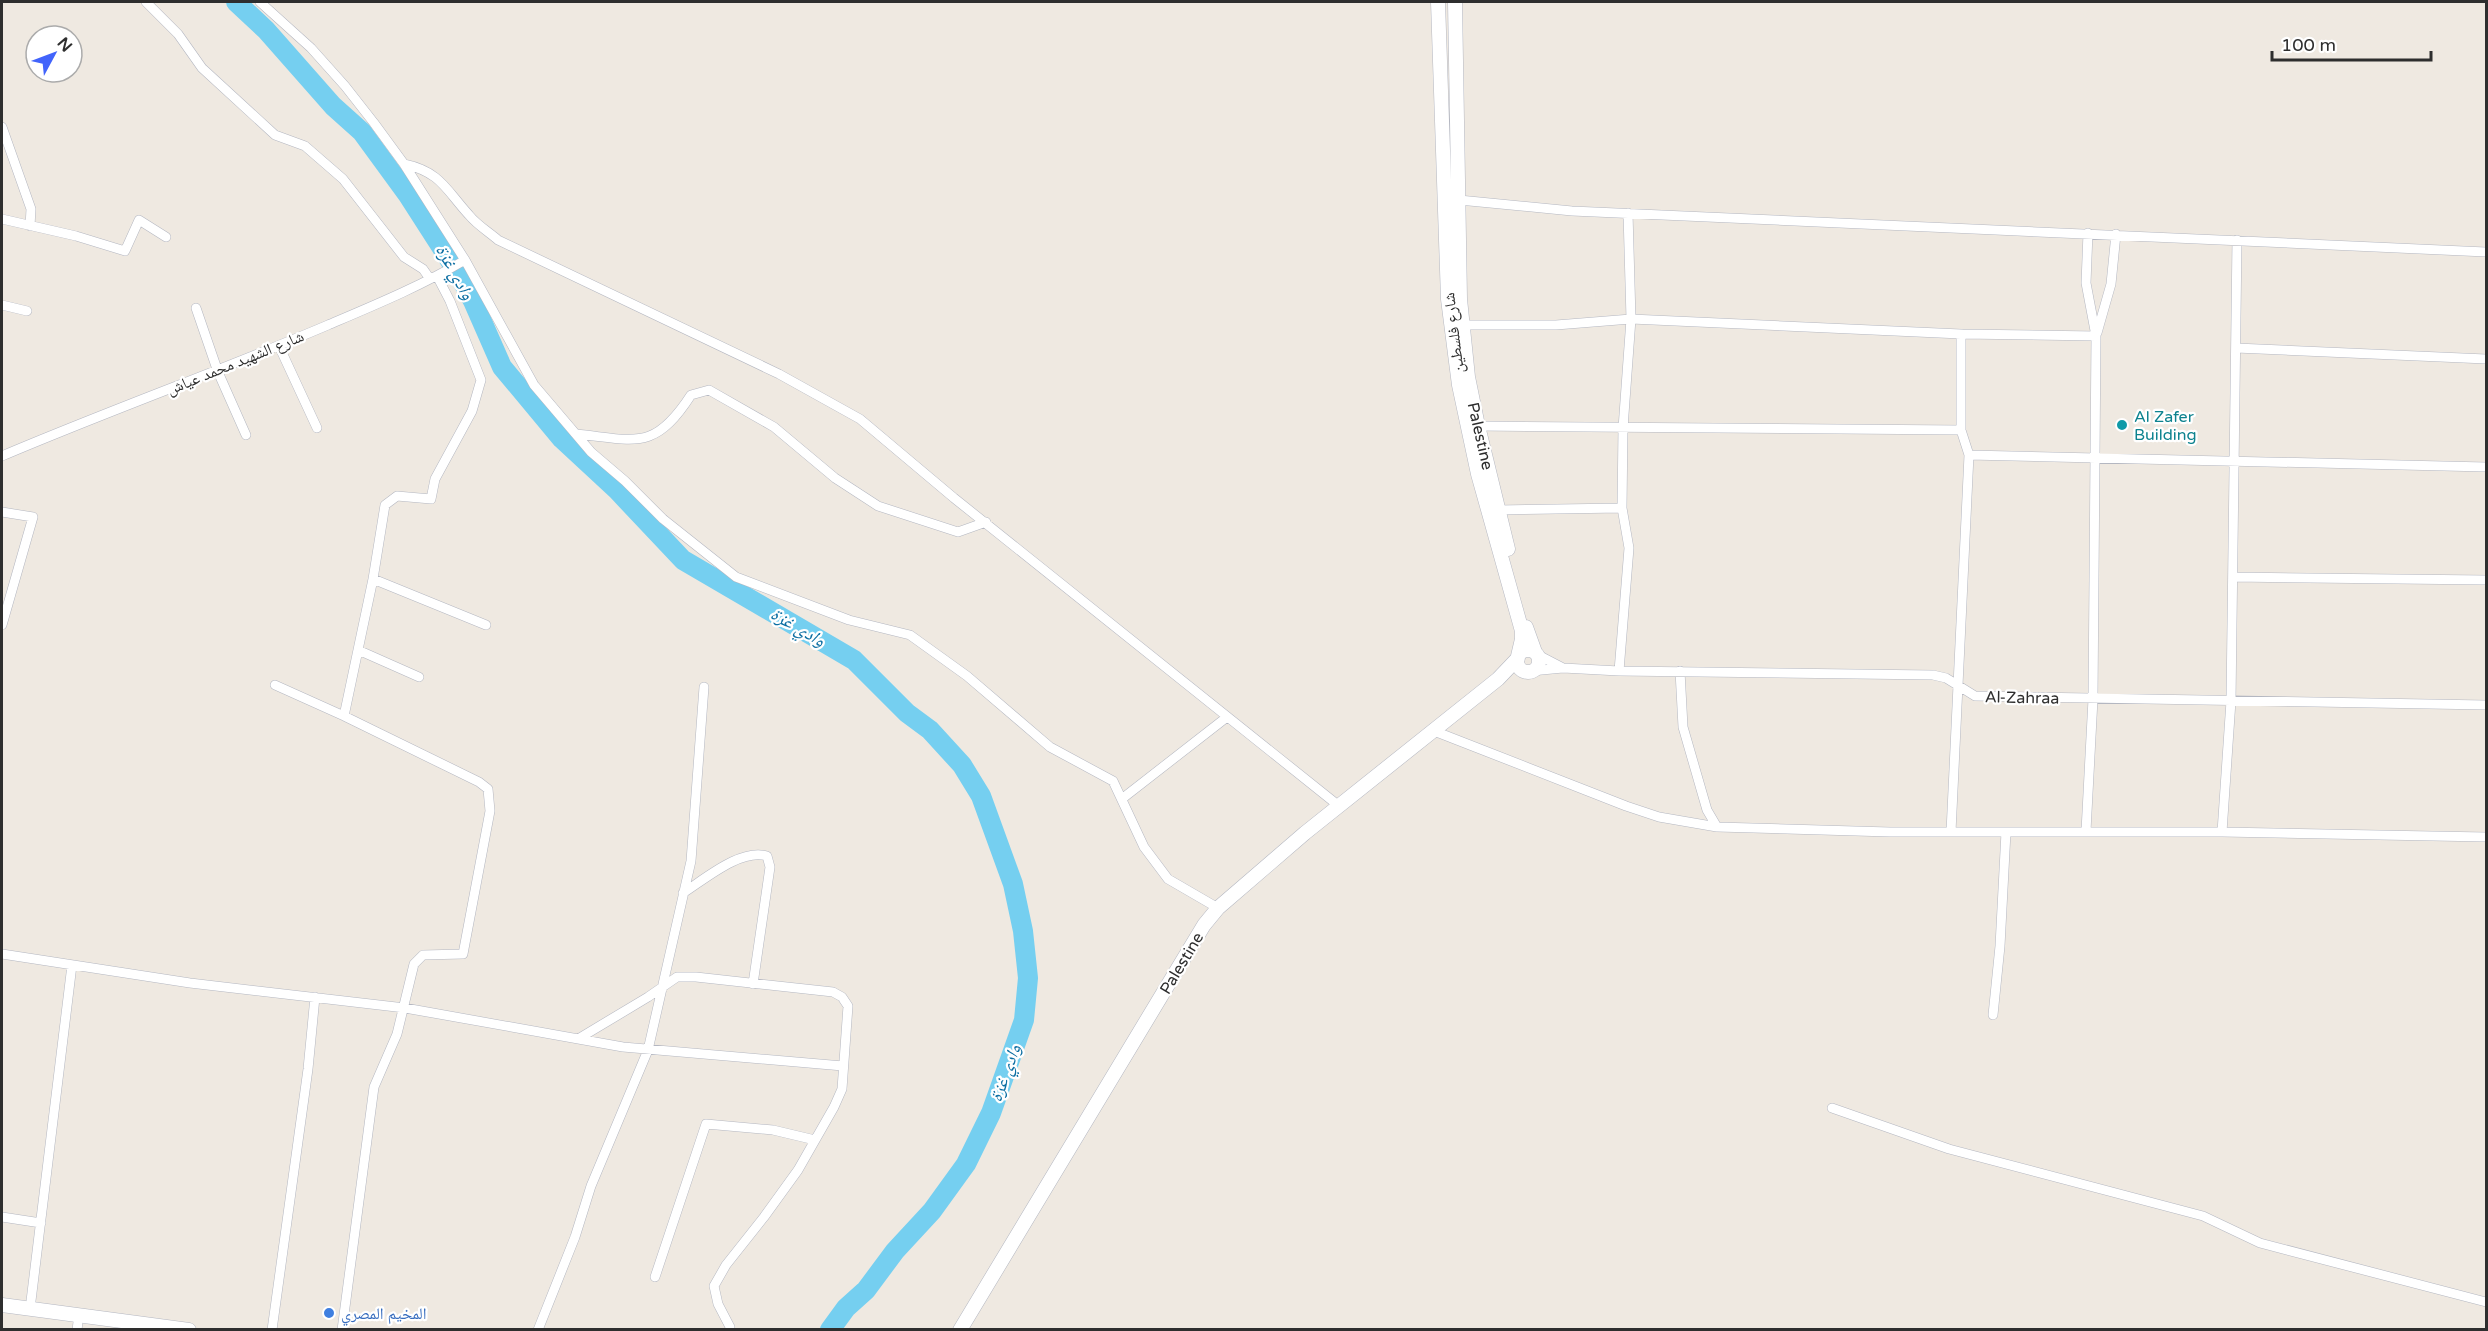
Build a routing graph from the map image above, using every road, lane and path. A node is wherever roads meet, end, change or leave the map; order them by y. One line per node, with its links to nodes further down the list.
1 (146, 2): 17 (street)
2 (261, 2): 6 (street)
3 (1438, 2): 51 (street, شارع فلسطين)
4 (1455, 2): 7 (street, Palestine)
5 (2, 127): 10 (street)
6 (404, 164): 16 (street); 43 (street)
7 (1459, 201): 8 (street); 22 (street, Palestine)
8 (1628, 213): 11 (street); 21 (street)
9 (2, 219): 10 (street)
10 (30, 226): 13 (street)
11 (2088, 233): 12 (street); 24 (street)
12 (2116, 234): 14 (street); 24 (street)
13 (166, 237)
14 (2237, 240): 15 (street); 26 (street)
15 (2487, 252)
16 (462, 262): 17 (street, شارع الشهيد محمد عياش); 33 (street)
17 (434, 278): 25 (street, شارع الشهيد محمد عياش); 45 (street)
18 (2, 305): 20 (street)
19 (196, 308): 28 (street)
20 (27, 311)
21 (1631, 319): 22 (street); 23 (street); 31 (street)
22 (1463, 325): 29 (street, Palestine)
23 (1961, 334): 24 (street); 32 (street)
24 (2096, 336): 37 (street)
25 (279, 346): 28 (street, شارع الشهيد محمد عياش); 30 (street)
26 (2236, 348): 27 (street); 38 (street)
27 (2487, 359)
28 (218, 372): 34 (street); 36 (street, شارع الشهيد محمد عياش)
29 (1478, 426): 31 (street); 41 (street, Palestine)
30 (317, 428)
31 (1623, 428): 32 (street); 40 (street)
32 (1961, 430): 35 (street)
33 (576, 434): 43 (street); 76 (street)
34 (246, 435)
35 (1969, 455): 37 (street); 58 (street)
36 (2, 456)
37 (2095, 457): 38 (street); 61 (street)
38 (2234, 460): 39 (street); 44 (street)
39 (2487, 467)
40 (1622, 508): 41 (street); 55 (street)
41 (1499, 510): 50 (street, Palestine)
42 (2, 512): 47 (street)
43 (986, 522): 65 (street)
44 (2233, 577): 46 (street); 62 (street)
45 (373, 579): 48 (street); 49 (street)
46 (2487, 580)
47 (2, 625)
48 (486, 625)
49 (358, 650): 56 (street); 64 (street)
50 (1537, 654): 51 (street); 52 (street, Al-Zahraa); 54 (street)
51 (1518, 657): 54 (street); 57 (street, Palestine)
52 (1563, 668): 54 (street, Al-Zahraa); 55 (street, Al-Zahraa)
53 (1680, 670): 55 (street, Al-Zahraa); 58 (street, Al-Zahraa); 69 (street)
54 (1528, 671): 57 (street, Palestine)
55 (1619, 671)
56 (419, 677)
57 (1498, 679): 66 (street, Palestine)
58 (1957, 684): 61 (street, Al-Zahraa); 71 (street)
59 (275, 685): 64 (street)
60 (704, 687): 75 (street)
61 (2093, 699): 62 (street, Al-Zahraa); 70 (street)
62 (2231, 701): 63 (street, Al-Zahraa); 73 (street)
63 (2487, 705)
64 (344, 716): 82 (street)
65 (1227, 717): 67 (street); 68 (street)
66 (1434, 731): 68 (street, Palestine); 69 (street)
67 (1123, 798)
68 (1339, 806): 76 (street, Palestine)
69 (1717, 827): 71 (street)
70 (2085, 831): 72 (street); 73 (street)
71 (1951, 832): 72 (street)
72 (2006, 832): 83 (street)
73 (2222, 832): 74 (street)
74 (2487, 837)
75 (683, 893): 79 (street); 80 (street)
76 (1218, 908): 102 (street, Palestine)
77 (2, 954): 78 (street)
78 (72, 964): 81 (street); 90 (street)
79 (753, 984): 80 (street); 86 (street)
80 (663, 985): 84 (street); 85 (street)
81 (315, 997): 82 (street); 99 (street)
82 (405, 1008): 84 (street); 100 (street)
83 (1993, 1015)
84 (578, 1039): 85 (street)
85 (648, 1050): 86 (street); 101 (street)
86 (843, 1066): 88 (street)
87 (1832, 1108): 92 (street)
88 (815, 1140): 91 (street); 96 (street)
89 (2, 1217): 90 (street)
90 (41, 1222): 94 (street)
91 (655, 1277)
92 (2487, 1302)
93 (2, 1305): 94 (street)
94 (30, 1308): 95 (street)
95 (79, 1314): 97 (street); 98 (street)
96 (730, 1327)
97 (77, 1329)
98 (189, 1329)
99 (272, 1329)
100 (342, 1329)
101 (538, 1329)
102 (960, 1329)

